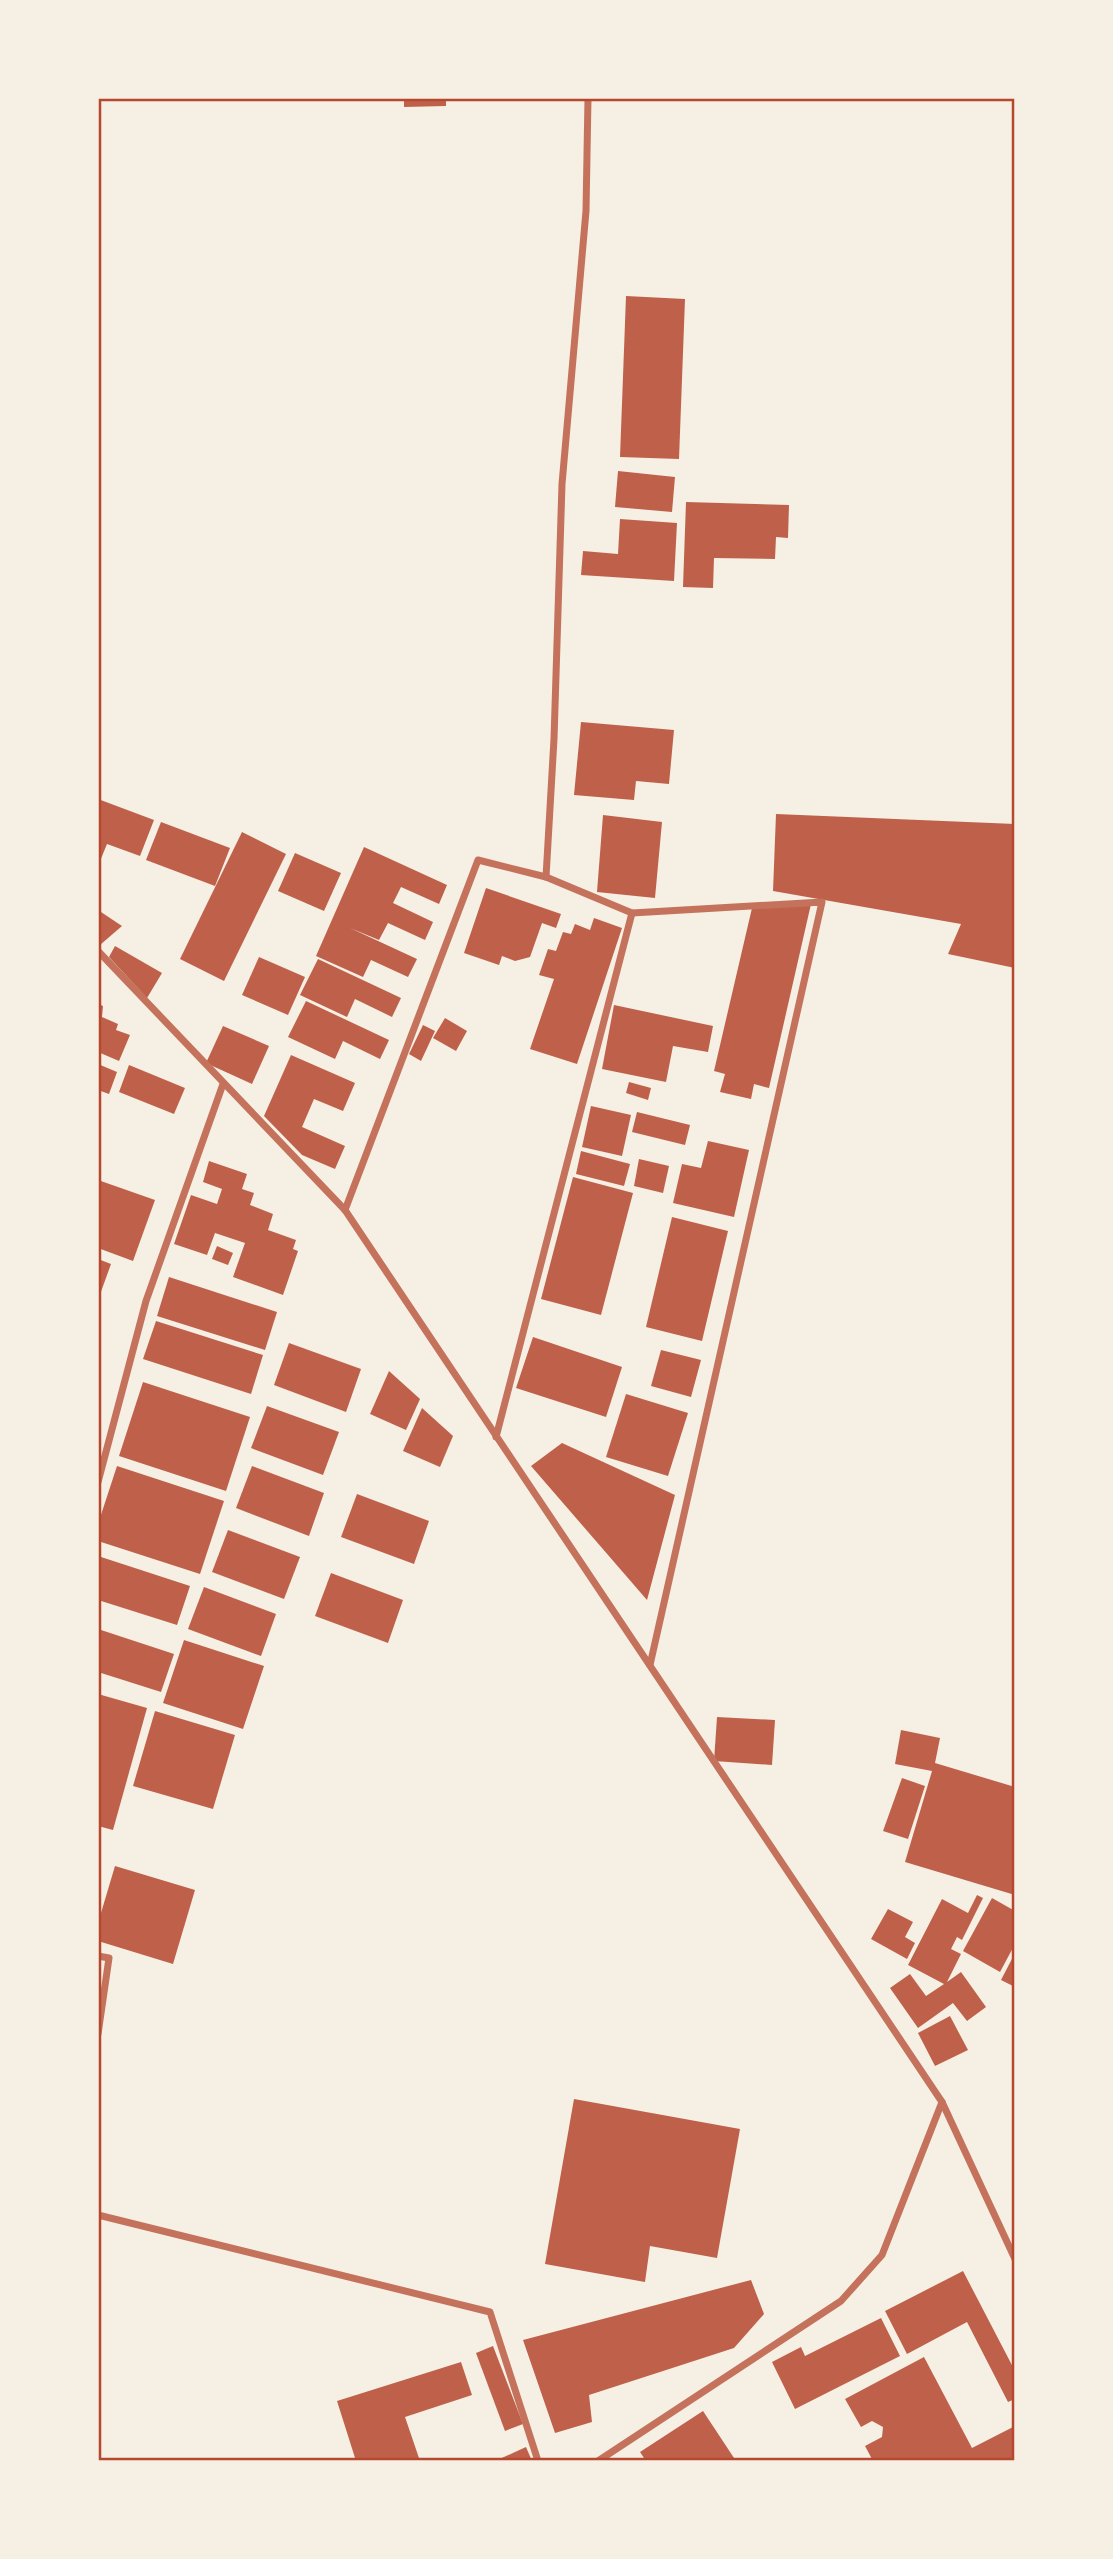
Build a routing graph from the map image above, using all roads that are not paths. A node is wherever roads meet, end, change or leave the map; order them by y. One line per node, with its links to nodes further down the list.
1 (588, 98): 2 (street)
2 (546, 877): 3 (street); 6 (street)
3 (632, 913): 7 (street); 9 (street)
4 (98, 951): 5 (street)
5 (223, 1084): 6 (street); 8 (street)
6 (345, 1210): 7 (street)
7 (496, 1437): 9 (street)
8 (98, 1482)
9 (650, 1665): 12 (street)
10 (98, 1956): 11 (street)
11 (98, 2034)
12 (942, 2102): 14 (street); 16 (street)
13 (98, 2215): 15 (street)
14 (1015, 2259)
15 (538, 2461)
16 (598, 2461)

